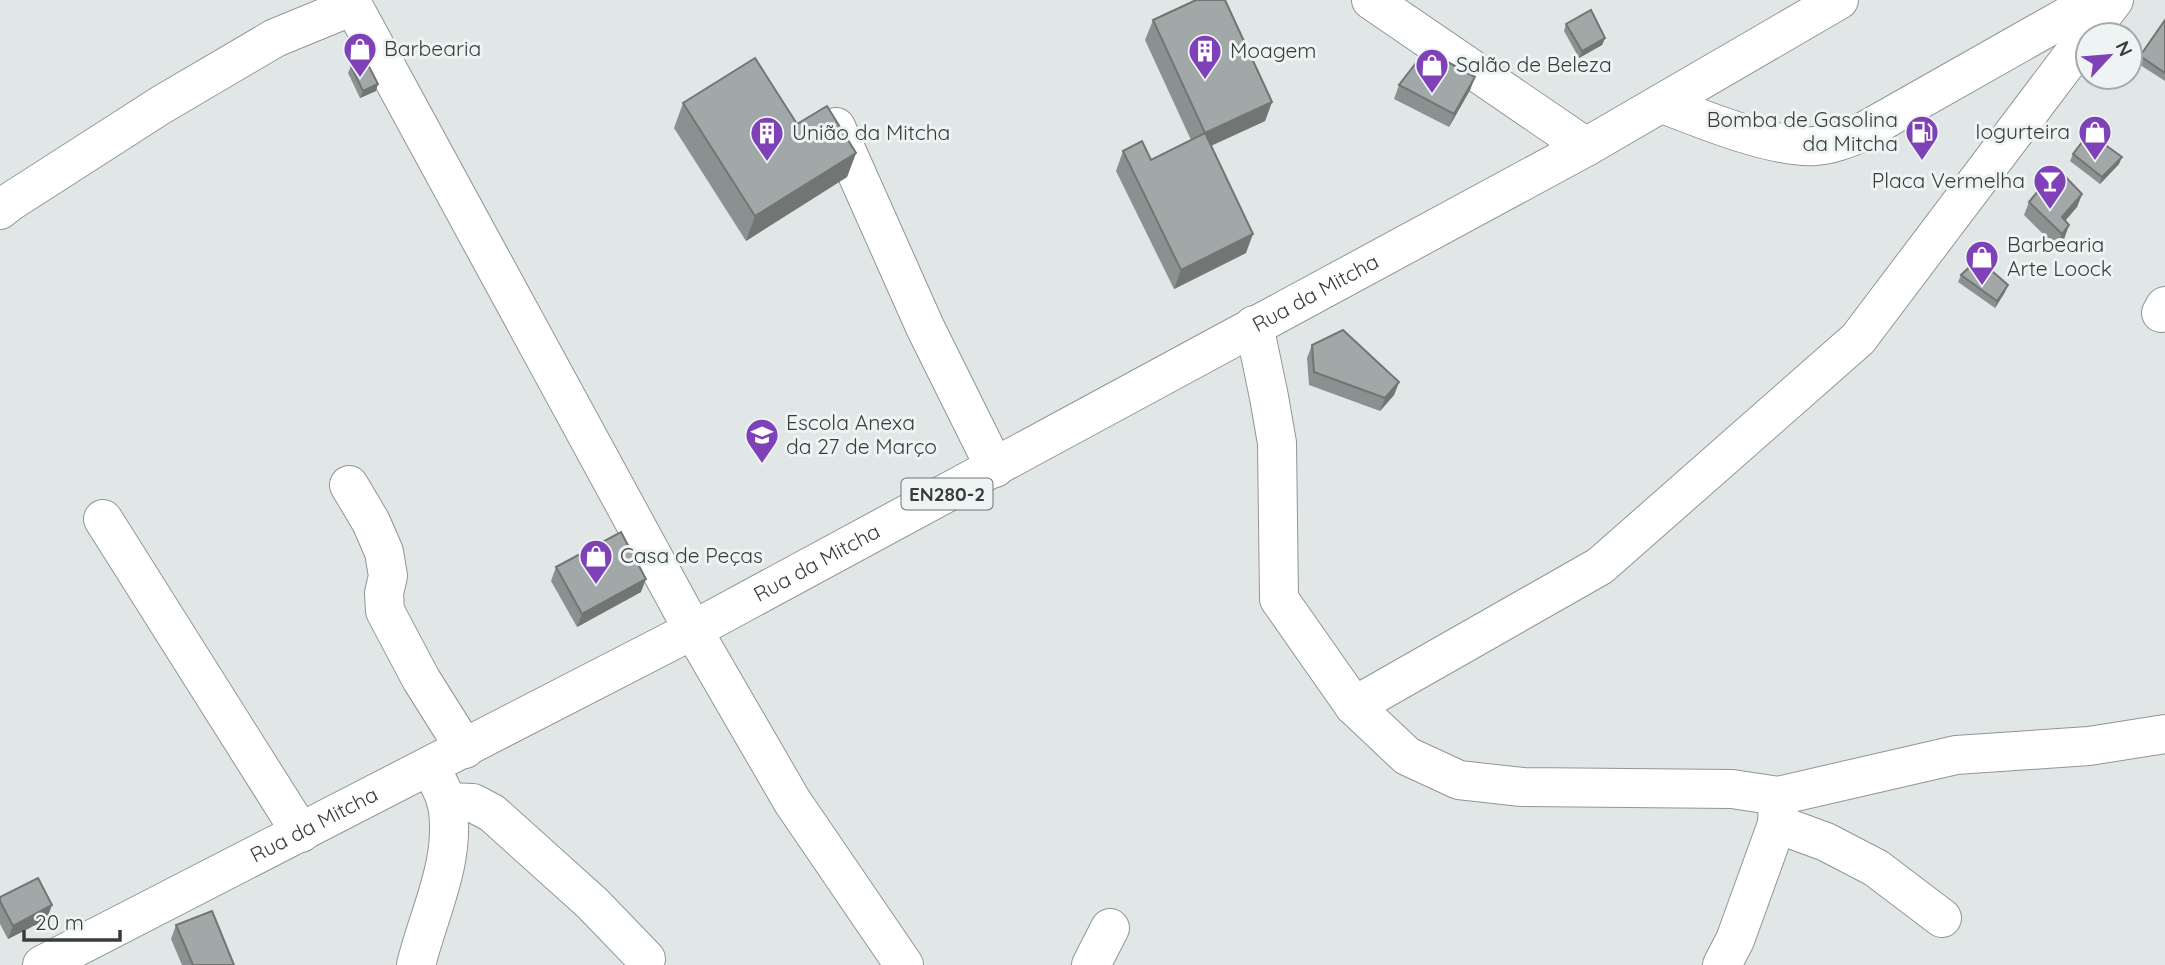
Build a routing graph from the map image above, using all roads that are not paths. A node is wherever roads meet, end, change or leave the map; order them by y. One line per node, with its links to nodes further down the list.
1 (1371, 0): 8 (street)
2 (1839, 0): 6 (street, Rua da Mitcha / EN280-2)
3 (2096, 0): 6 (street)
4 (2114, 0): 15 (street)
5 (352, 3): 9 (street); 14 (street)
6 (1663, 104): 8 (street, Rua da Mitcha / EN280-2)
7 (836, 127): 11 (street)
8 (1586, 147): 10 (street, Rua da Mitcha / EN280-2)
9 (0, 210)
10 (1254, 325): 11 (street, Rua da Mitcha / EN280-2); 15 (street)
11 (995, 468): 14 (street, Rua da Mitcha / EN280-2)
12 (349, 485): 17 (street)
13 (103, 519): 21 (street)
14 (693, 630): 17 (street, Rua da Mitcha / EN280-2); 27 (street)
15 (1354, 706): 20 (street)
16 (2165, 734): 20 (street)
17 (466, 749): 18 (street, Rua da Mitcha / EN280-2)
18 (431, 767): 19 (street); 21 (street, Rua da Mitcha / EN280-2)
19 (446, 802): 24 (street); 26 (street)
20 (1778, 810): 22 (street); 29 (street)
21 (301, 833): 25 (street, Rua da Mitcha / EN280-2)
22 (1942, 918)
23 (1110, 928): 28 (street)
24 (646, 959)
25 (42, 965)
26 (415, 965)
27 (904, 965)
28 (1091, 965)
29 (1721, 965)

